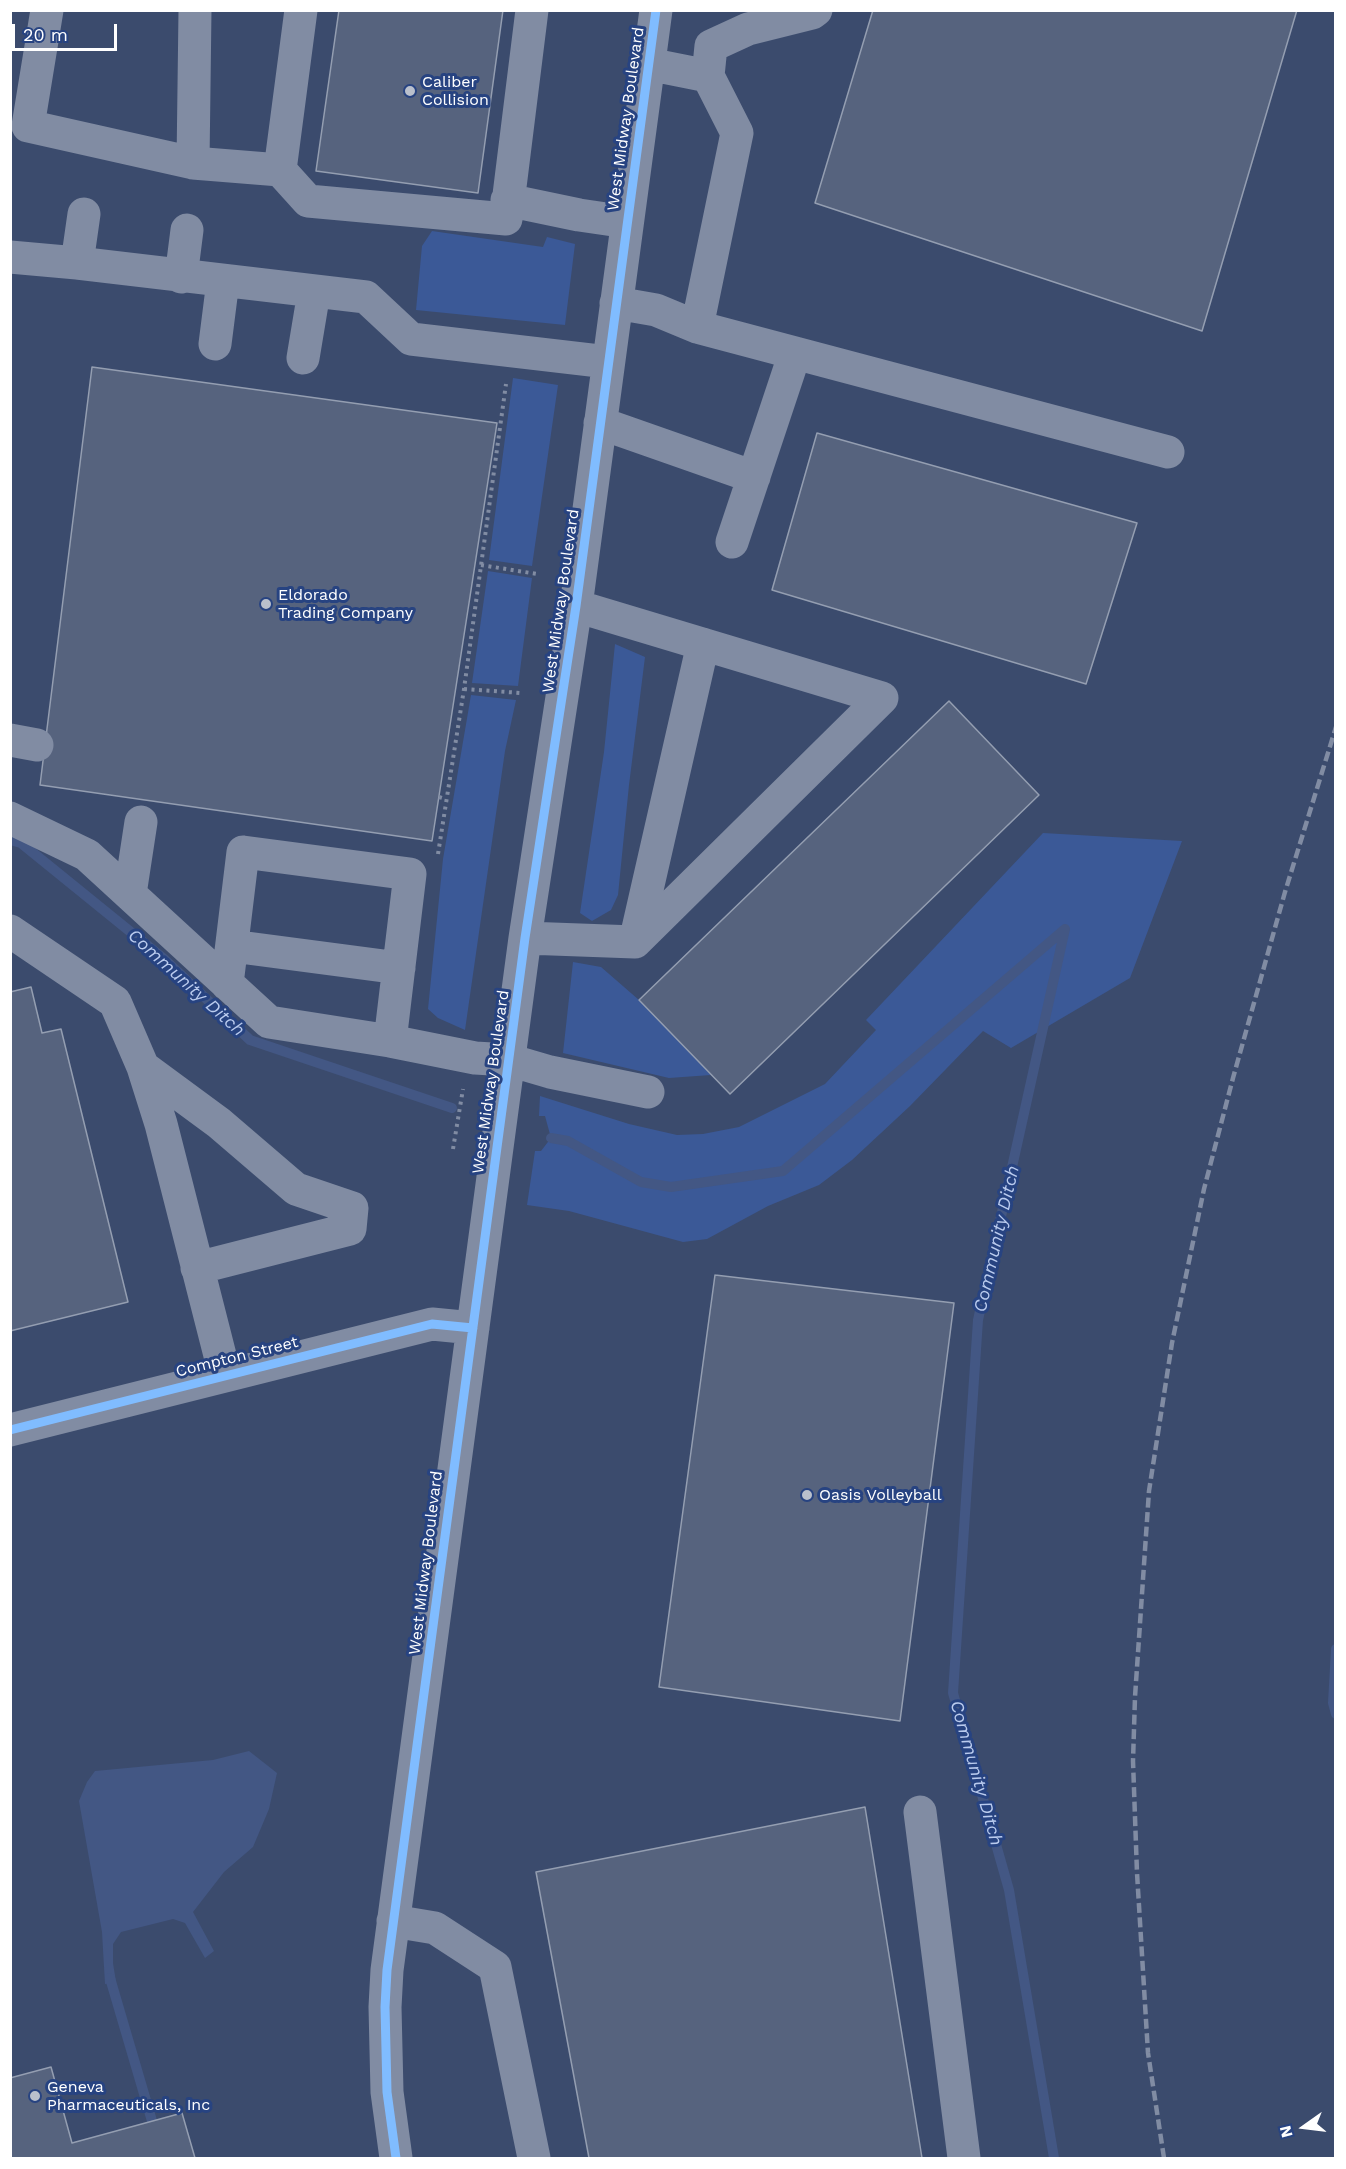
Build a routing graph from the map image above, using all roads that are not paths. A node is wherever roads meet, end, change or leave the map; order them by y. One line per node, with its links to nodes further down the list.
1 (46, 10): 9 (street)
2 (195, 10): 9 (street)
3 (301, 10): 10 (street)
4 (532, 10): 11 (street)
5 (656, 10): 7 (street, West Midway Boulevard)
6 (816, 10): 8 (street)
7 (648, 63): 8 (street); 13 (street, West Midway Boulevard)
8 (708, 76): 21 (street)
9 (193, 163): 10 (street)
10 (280, 170): 11 (street)
11 (507, 200): 13 (street)
12 (84, 214): 16 (street)
13 (627, 222): 20 (street, West Midway Boulevard)
14 (187, 230): 17 (street)
15 (10, 257): 16 (street)
16 (77, 263): 17 (street)
17 (181, 277): 18 (street)
18 (223, 281): 19 (street); 22 (street)
19 (314, 292): 24 (street); 25 (street)
20 (616, 303): 21 (street); 25 (street, West Midway Boulevard)
21 (697, 327): 23 (street)
22 (214, 344)
23 (795, 353): 27 (street); 28 (street)
24 (303, 358)
25 (608, 362): 26 (street, West Midway Boulevard)
26 (600, 423): 28 (street); 30 (street, West Midway Boulevard)
27 (1168, 452)
28 (754, 477): 29 (street)
29 (732, 542)
30 (576, 606): 31 (street); 36 (street, West Midway Boulevard)
31 (703, 644): 37 (street); 37 (street)
32 (10, 818): 34 (street)
33 (141, 822): 34 (street)
34 (130, 894): 40 (street)
35 (10, 931): 43 (street)
36 (525, 938): 37 (street); 42 (street, West Midway Boulevard)
37 (634, 942)
38 (232, 946): 39 (street); 39 (street); 40 (street)
39 (399, 968): 41 (street)
40 (227, 984): 41 (street)
41 (390, 1041): 42 (street)
42 (509, 1060): 44 (street); 46 (street, West Midway Boulevard)
43 (143, 1067): 45 (street); 45 (street)
44 (648, 1092)
45 (197, 1268): 47 (street)
46 (473, 1328): 47 (street, Compton Street); 50 (street, West Midway Boulevard)
47 (225, 1375): 48 (street, Compton Street)
48 (10, 1430)
49 (920, 1812): 53 (street)
50 (393, 1921): 51 (street, West Midway Boulevard); 52 (street)
51 (396, 2158)
52 (534, 2158)
53 (964, 2158)

